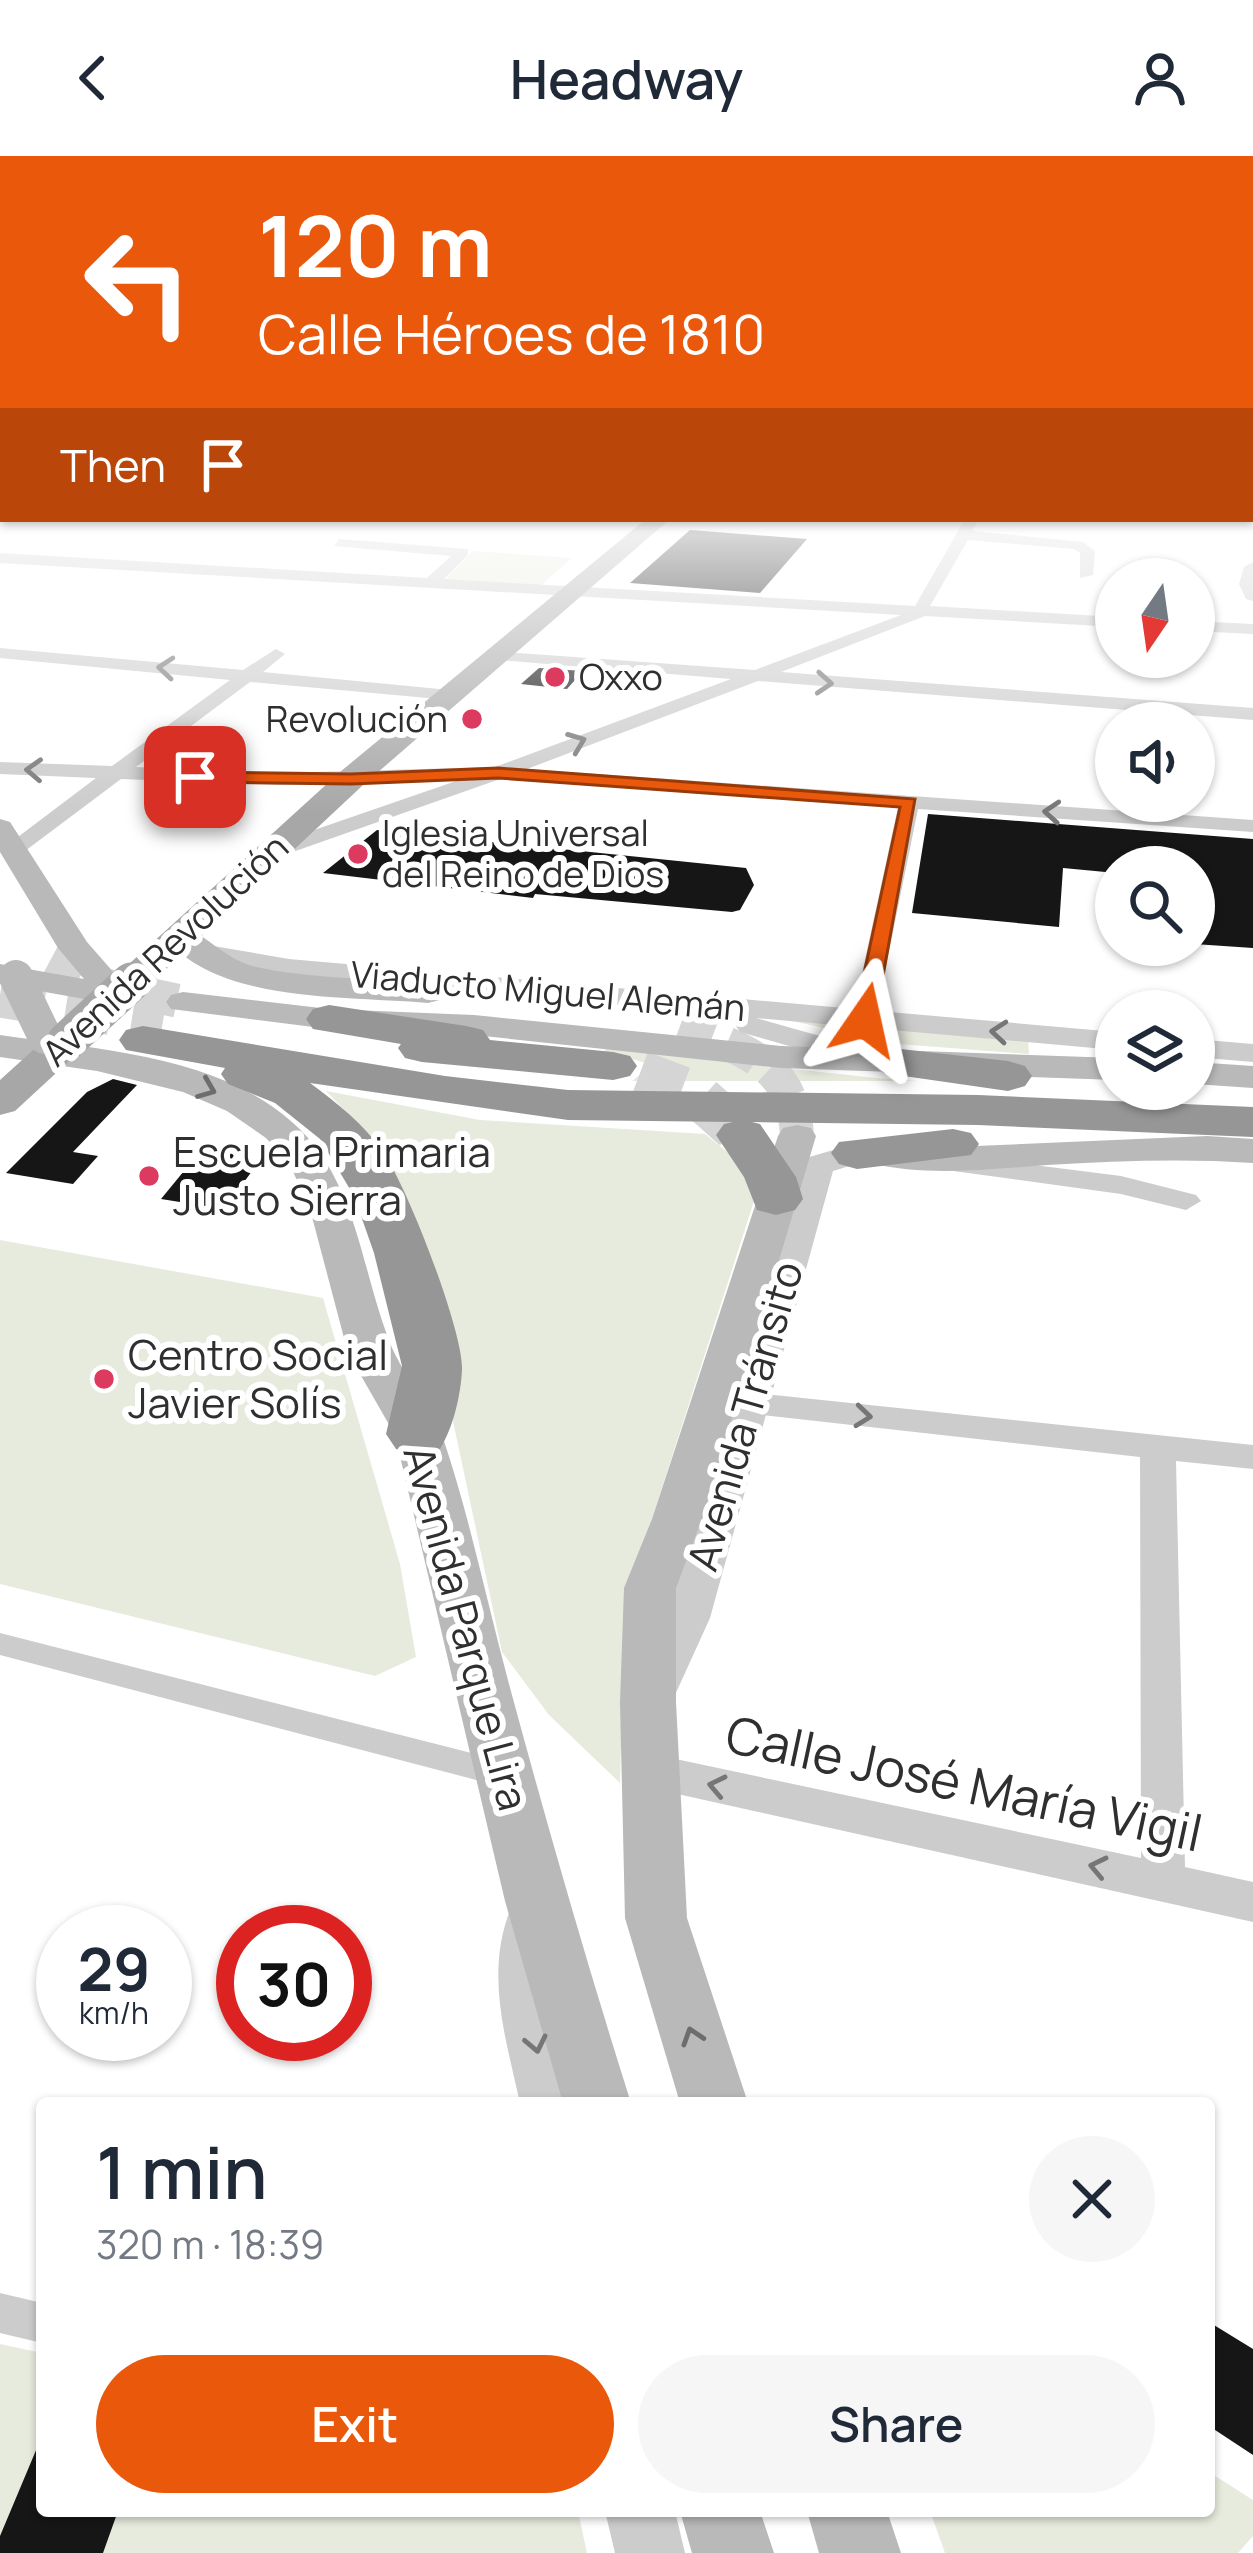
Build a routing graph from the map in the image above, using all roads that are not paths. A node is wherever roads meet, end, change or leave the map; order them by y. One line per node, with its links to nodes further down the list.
1 (535, 589): 4 (street)
2 (576, 589): 4 (main road, Avenida Revolución)
3 (932, 589): 5 (street)
4 (573, 591): 5 (street); 11 (main road, Avenida Revolución)
5 (918, 614): 6 (street); 13 (street)
6 (1095, 621)
7 (1215, 627): 8 (street)
8 (1253, 629)
9 (0, 653): 12 (street, one-way to 9)
10 (276, 655): 12 (street)
11 (498, 655): 13 (street); 14 (main road, Avenida Revolución)
12 (248, 675): 14 (street); 18 (street)
13 (742, 677): 15 (street, one-way to 15); 17 (street, one-way to 13)
14 (450, 695): 19 (main road, Avenida Revolución)
15 (1253, 714)
16 (0, 768): 18 (street, one-way to 16)
17 (498, 773): 19 (street); 20 (street); 23 (street)
18 (112, 774): 19 (street); 22 (street)
19 (351, 779): 23 (main road, Avenida Revolución)
20 (909, 802): 21 (street, one-way to 20); 30 (street)
21 (1253, 826)
22 (4, 848): 25 (main road); 27 (main road)
23 (270, 853): 24 (main road, Avenida Revolución)
24 (188, 943): 27 (main road, Avenida Revolución); 28 (main road)
25 (51, 959)
26 (6, 968): 27 (main road); 33 (main road, bridge)
27 (116, 984): 33 (main road, Avenida Revolución, bridge)
28 (676, 1015): 30 (street, Viaducto Miguel Alemán); 37 (street)
29 (329, 1019): 31 (main road, Viaducto Miguel Alemán); 31 (highway); 37 (main road, Viaducto Miguel Alemán)
30 (865, 1020): 32 (street, Viaducto Miguel Alemán, one-way to 30)
31 (171, 1027): 40 (highway, Viaducto Miguel Alemán); 49 (highway)
32 (1095, 1039)
33 (55, 1044): 34 (main road); 41 (main road, Avenida Revolución); 49 (main road, Avenida Parque Lira, one-way to 49)
34 (0, 1046)
35 (1215, 1050): 36 (street)
36 (1253, 1053)
37 (886, 1062): 38 (main road, Viaducto Miguel Alemán); 39 (highway)
38 (1095, 1068)
39 (1095, 1083)
40 (1233, 1099): 45 (highway)
41 (0, 1102)
42 (742, 1136): 46 (highway)
43 (797, 1136): 46 (main road)
44 (1253, 1150): 45 (main road)
45 (882, 1155): 47 (street); 48 (street, Avenida Tránsito)
46 (776, 1199): 53 (main road)
47 (1186, 1201)
48 (746, 1404): 50 (street, one-way to 50); 53 (street, Avenida Tránsito)
49 (418, 1434): 55 (main road, Avenida Parque Lira)
50 (1158, 1445): 51 (street); 56 (street)
51 (1253, 1456)
52 (0, 1644): 55 (street)
53 (648, 1702): 54 (main road)
54 (652, 1772): 56 (street, Calle José María Vigil, one-way to 54); 61 (main road, one-way to 54)
55 (504, 1774): 57 (main road, Avenida Parque Lira)
56 (1162, 1881): 58 (street, Calle José María Vigil)
57 (536, 1901): 59 (street, one-way to 59); 60 (main road, Avenida Parque Lira)
58 (1253, 1902)
59 (548, 2097)
60 (595, 2097)
61 (712, 2097)
62 (0, 2313): 63 (street)
63 (36, 2322)
64 (641, 2517): 67 (street)
65 (722, 2517): 68 (main road)
66 (849, 2517): 69 (main road)
67 (650, 2553)
68 (733, 2553)
69 (860, 2553)

